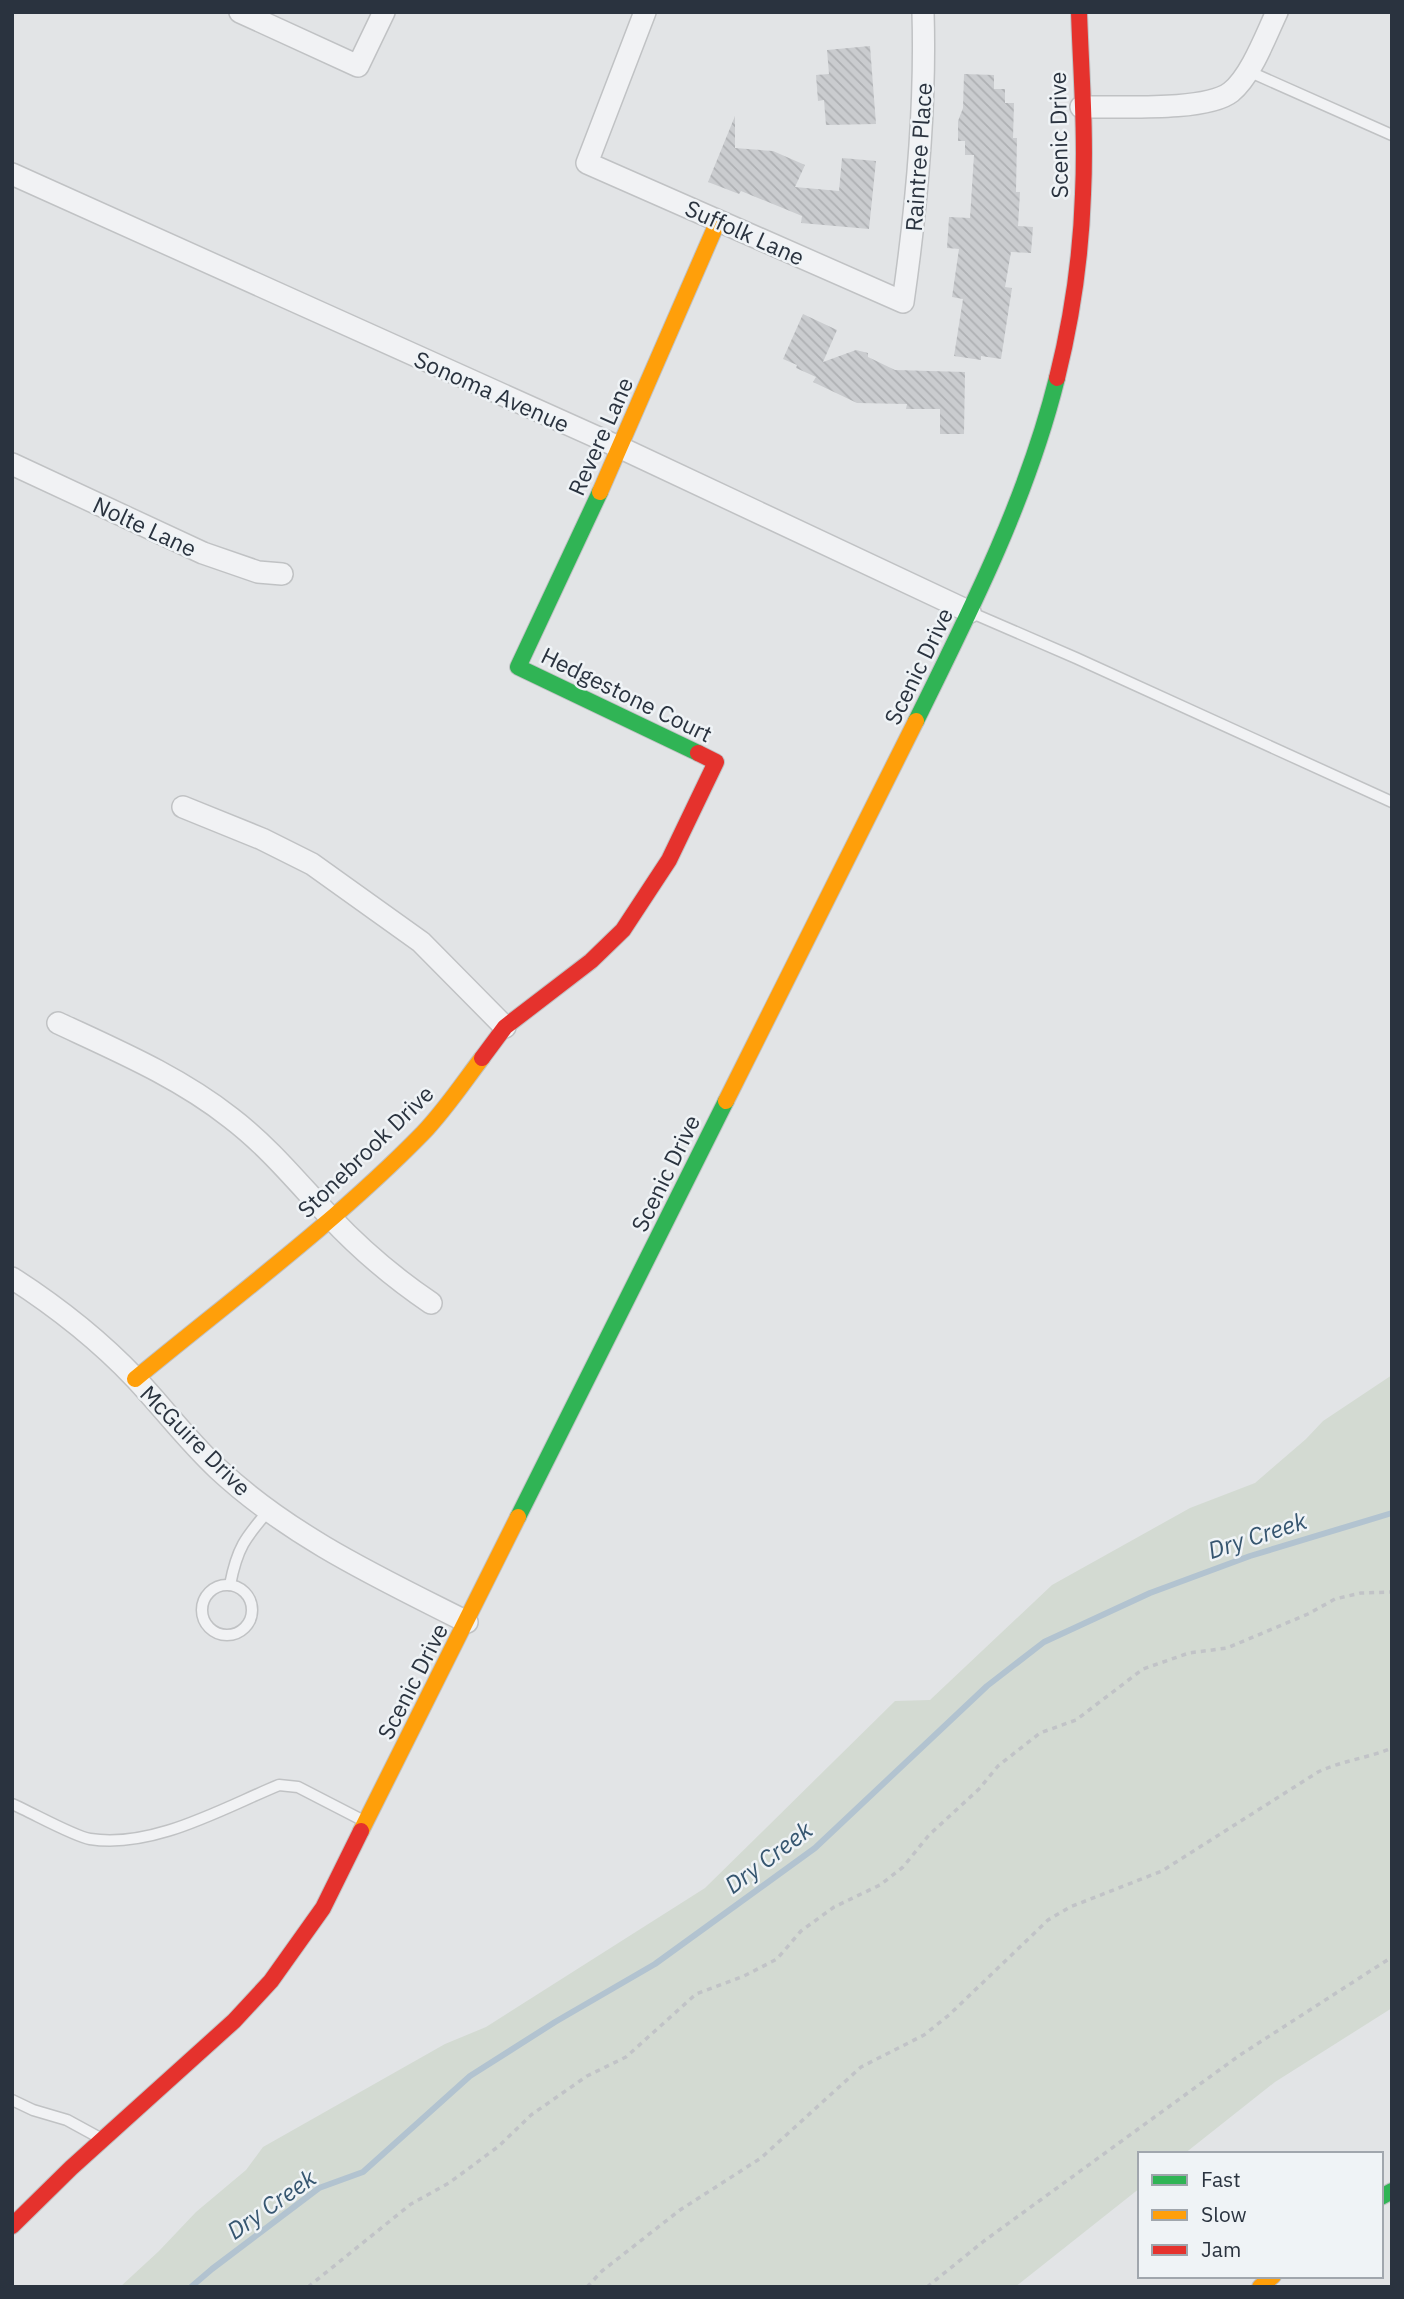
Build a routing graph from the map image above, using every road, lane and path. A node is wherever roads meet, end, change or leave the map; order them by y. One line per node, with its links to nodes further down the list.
1 (240, 12): 2 (street)
2 (384, 12)
3 (645, 12): 11 (street, Suffolk Lane)
4 (923, 12): 12 (street, Raintree Place)
5 (1079, 12): 8 (main road, Scenic Drive)
6 (1278, 12): 7 (street)
7 (1248, 71): 8 (street); 9 (lane)
8 (1081, 107): 16 (main road, Scenic Drive)
9 (1392, 135)
10 (14, 181): 13 (street, Sonoma Avenue)
11 (718, 221): 12 (street, Suffolk Lane); 13 (main road, Revere Lane)
12 (903, 302)
13 (621, 448): 16 (street, Sonoma Avenue); 17 (main road, Revere Lane)
14 (12, 464): 15 (street, Nolte Lane)
15 (282, 574)
16 (970, 612): 19 (lane); 30 (main road, Scenic Drive)
17 (518, 667): 18 (main road, Hedgestone Court)
18 (716, 762): 22 (main road, Stonebrook Drive)
19 (1392, 802)
20 (183, 807): 22 (street)
21 (58, 1023): 23 (street)
22 (505, 1027): 23 (main road, Stonebrook Drive)
23 (331, 1218): 25 (street); 26 (main road, Stonebrook Drive)
24 (12, 1278): 26 (street, McGuire Drive)
25 (431, 1303)
26 (135, 1379): 27 (street, McGuire Drive)
27 (269, 1510): 28 (lane); 30 (street, McGuire Drive)
28 (230, 1585): 28 (lane)
29 (1392, 1592): 38 (path)
30 (467, 1622): 33 (main road, Scenic Drive)
31 (1392, 1748): 39 (path)
32 (12, 1804): 33 (lane)
33 (367, 1822): 36 (main road, Scenic Drive)
34 (1392, 1956): 40 (path)
35 (12, 2100): 36 (lane)
36 (102, 2139): 37 (main road, Scenic Drive)
37 (12, 2226)
38 (308, 2287)
39 (587, 2287)
40 (928, 2287)

